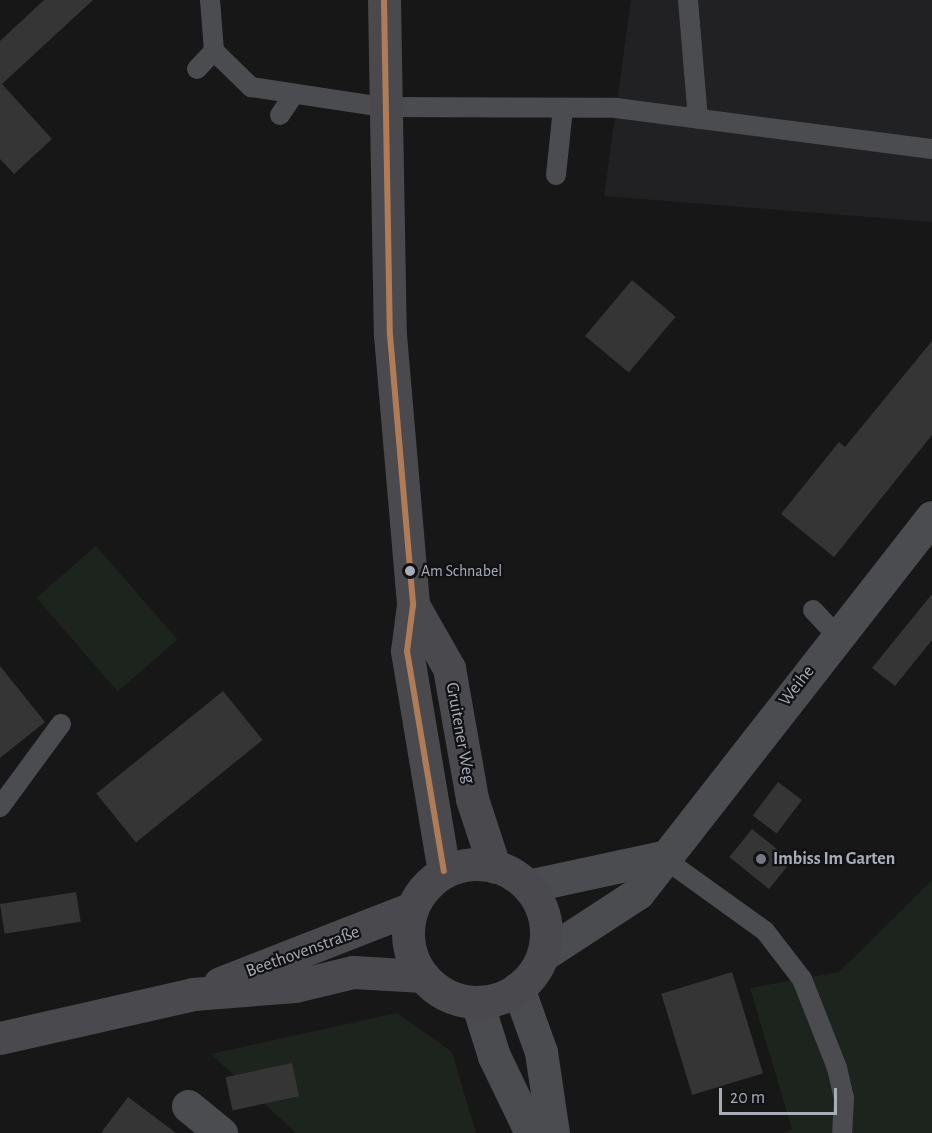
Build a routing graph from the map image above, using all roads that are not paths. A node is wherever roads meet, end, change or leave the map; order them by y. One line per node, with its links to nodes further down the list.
1 (210, 0): 4 (lane)
2 (384, 0): 7 (main road, Gruitener Weg)
3 (688, 0): 10 (lane)
4 (214, 51): 5 (lane); 6 (lane)
5 (197, 69)
6 (294, 94): 7 (lane); 9 (lane)
7 (384, 107): 8 (lane); 14 (main road, Gruitener Weg)
8 (563, 108): 10 (lane); 12 (lane)
9 (280, 115)
10 (698, 119): 11 (lane)
11 (932, 149)
12 (556, 175)
13 (932, 517): 16 (street, Weihe)
14 (413, 605): 20 (main road, Gruitener Weg); 21 (main road, Gruitener Weg)
15 (813, 610): 16 (lane)
16 (837, 636): 19 (street, Weihe)
17 (61, 724): 18 (lane)
18 (0, 807)
19 (662, 856): 22 (street); 24 (street, Weihe); 34 (lane)
20 (494, 866): 21 (main road); 22 (main road)
21 (444, 871): 23 (main road)
22 (528, 886): 24 (main road)
23 (412, 908): 25 (main road); 27 (main road, Beethovenstraße)
24 (543, 955): 26 (main road)
25 (423, 976): 27 (main road, Beethovenstraße); 28 (main road)
26 (518, 988): 28 (main road); 33 (street)
27 (193, 994): 29 (main road, Beethovenstraße)
28 (477, 1002): 32 (street)
29 (0, 1038)
30 (188, 1106): 31 (street)
31 (221, 1133)
32 (531, 1133)
33 (553, 1133)
34 (842, 1133)

